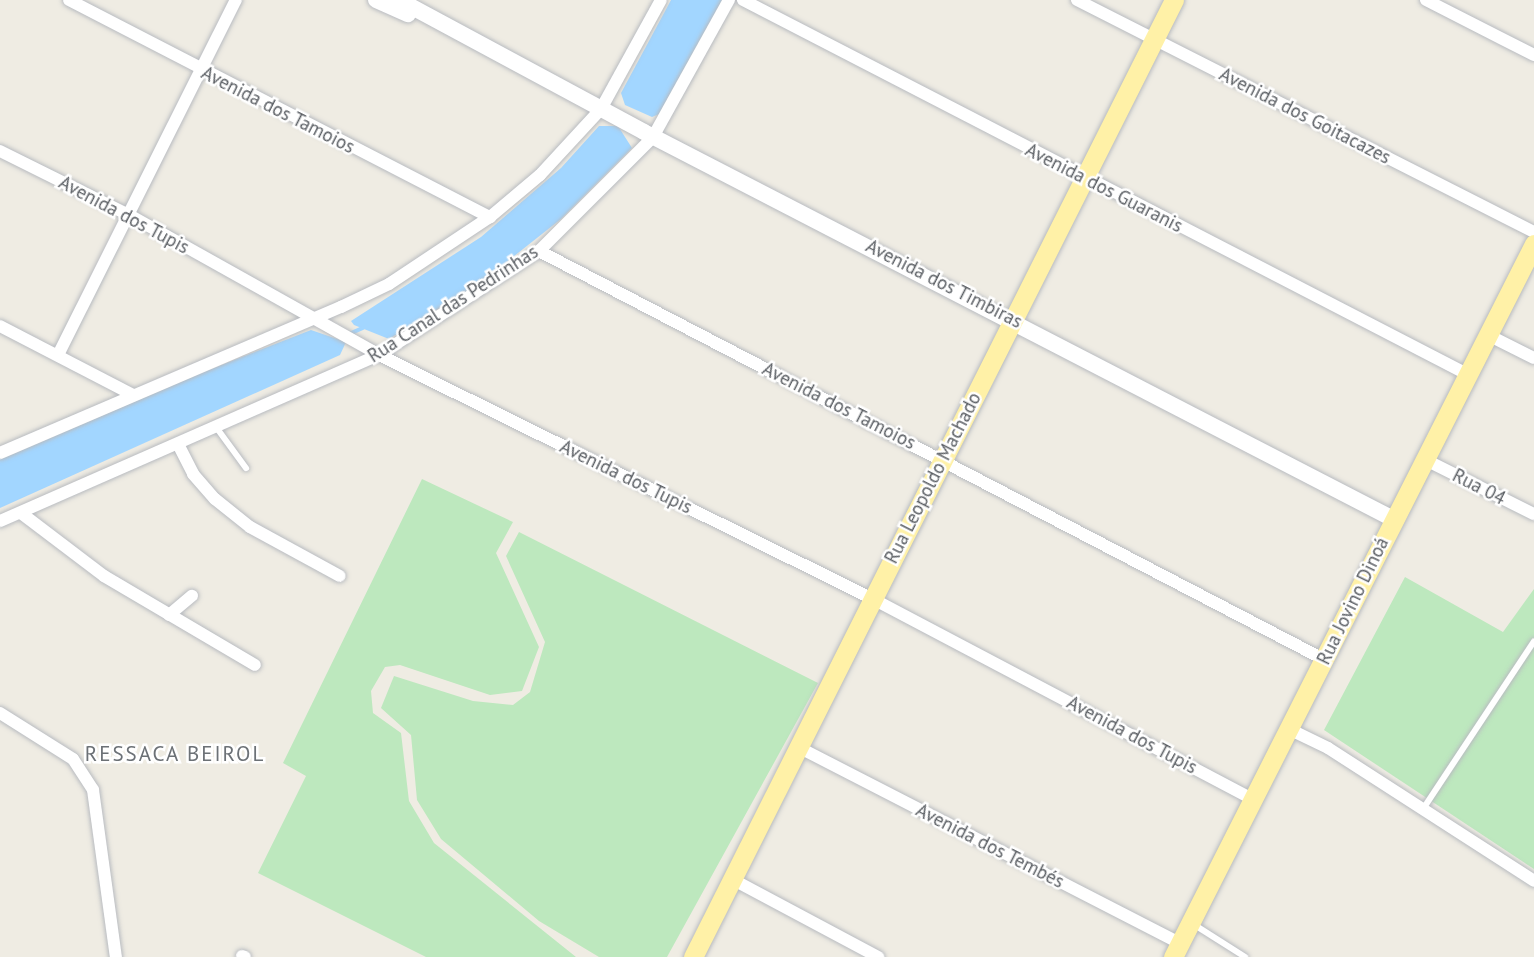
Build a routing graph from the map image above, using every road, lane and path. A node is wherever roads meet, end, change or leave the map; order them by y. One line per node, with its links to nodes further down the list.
1 (69, 0): 14 (street, Avenida dos Tamoios)
2 (236, 0): 14 (street)
3 (376, 0): 12 (street, Avenida dos Timbiras)
4 (400, 0): 12 (street, Avenida dos Timbiras)
5 (661, 0): 15 (street)
6 (729, 0): 16 (street, Rua Canal das Pedrinhas)
7 (743, 0): 18 (street, Avenida dos Guaranis)
8 (1077, 0): 11 (street, Avenida dos Goitacazes)
9 (1174, 0): 11 (main road, Rua Leopoldo Machado)
10 (1426, 0): 13 (street)
11 (1154, 39): 18 (main road, Rua Leopoldo Machado); 21 (street, Avenida dos Goitacazes)
12 (493, 52): 15 (street, Avenida dos Timbiras)
13 (1534, 55)
14 (201, 71): 19 (street); 20 (street, Avenida dos Tamoios)
15 (605, 111): 16 (street, Avenida dos Timbiras); 20 (street)
16 (648, 134): 23 (street, Rua Canal das Pedrinhas); 24 (street, Avenida dos Timbiras)
17 (0, 151): 19 (street, Avenida dos Tupis)
18 (1083, 178): 24 (main road, Rua Leopoldo Machado); 31 (street, Avenida dos Guaranis)
19 (129, 215): 25 (street, Avenida dos Tupis); 28 (street)
20 (490, 217): 25 (street)
21 (1534, 232)
22 (1534, 244): 27 (main road, Rua Jovino Dinoá)
23 (539, 251): 29 (street, Rua Canal das Pedrinhas); 36 (street, Avenida dos Tamoios)
24 (1014, 319): 36 (main road, Rua Leopoldo Machado); 41 (street, Avenida dos Timbiras)
25 (315, 320): 29 (street, Avenida dos Tupis); 32 (street)
26 (0, 327): 28 (street)
27 (1488, 335): 30 (street); 31 (main road, Rua Jovino Dinoá)
28 (59, 353): 32 (street)
29 (375, 353): 33 (street, Rua Canal das Pedrinhas); 45 (street, Avenida dos Tupis)
30 (1534, 358)
31 (1467, 374): 37 (main road, Rua Jovino Dinoá)
32 (133, 394): 35 (street)
33 (216, 427): 34 (street, Rua Canal das Pedrinhas); 38 (lane)
34 (178, 444): 39 (street, Rua Canal das Pedrinhas); 43 (street)
35 (0, 453)
36 (943, 459): 45 (main road, Rua Leopoldo Machado); 48 (street, Avenida dos Tamoios)
37 (1424, 459): 40 (street, Rua 04); 41 (main road, Rua Jovino Dinoá)
38 (246, 468)
39 (21, 513): 42 (street, Rua Canal das Pedrinhas); 46 (street)
40 (1534, 514)
41 (1393, 519): 48 (main road, Rua Jovino Dinoá)
42 (0, 522)
43 (340, 576)
44 (192, 596): 46 (street)
45 (873, 599): 52 (main road, Rua Leopoldo Machado); 53 (street, Avenida dos Tupis)
46 (169, 615): 49 (street)
47 (1534, 641): 54 (lane)
48 (1325, 660): 51 (main road, Rua Jovino Dinoá)
49 (255, 665)
50 (0, 713): 59 (street)
51 (1291, 730): 53 (main road, Rua Jovino Dinoá); 54 (street)
52 (800, 748): 55 (main road, Rua Leopoldo Machado); 58 (street, Avenida dos Tembés)
53 (1255, 800): 57 (main road, Rua Jovino Dinoá)
54 (1423, 809): 56 (street)
55 (732, 879): 60 (main road, Rua Leopoldo Machado); 61 (street)
56 (1534, 881)
57 (1191, 923): 58 (main road, Rua Jovino Dinoá); 62 (lane)
58 (1177, 950)
59 (116, 957)
60 (693, 957)
61 (878, 957)
62 (1245, 957)

